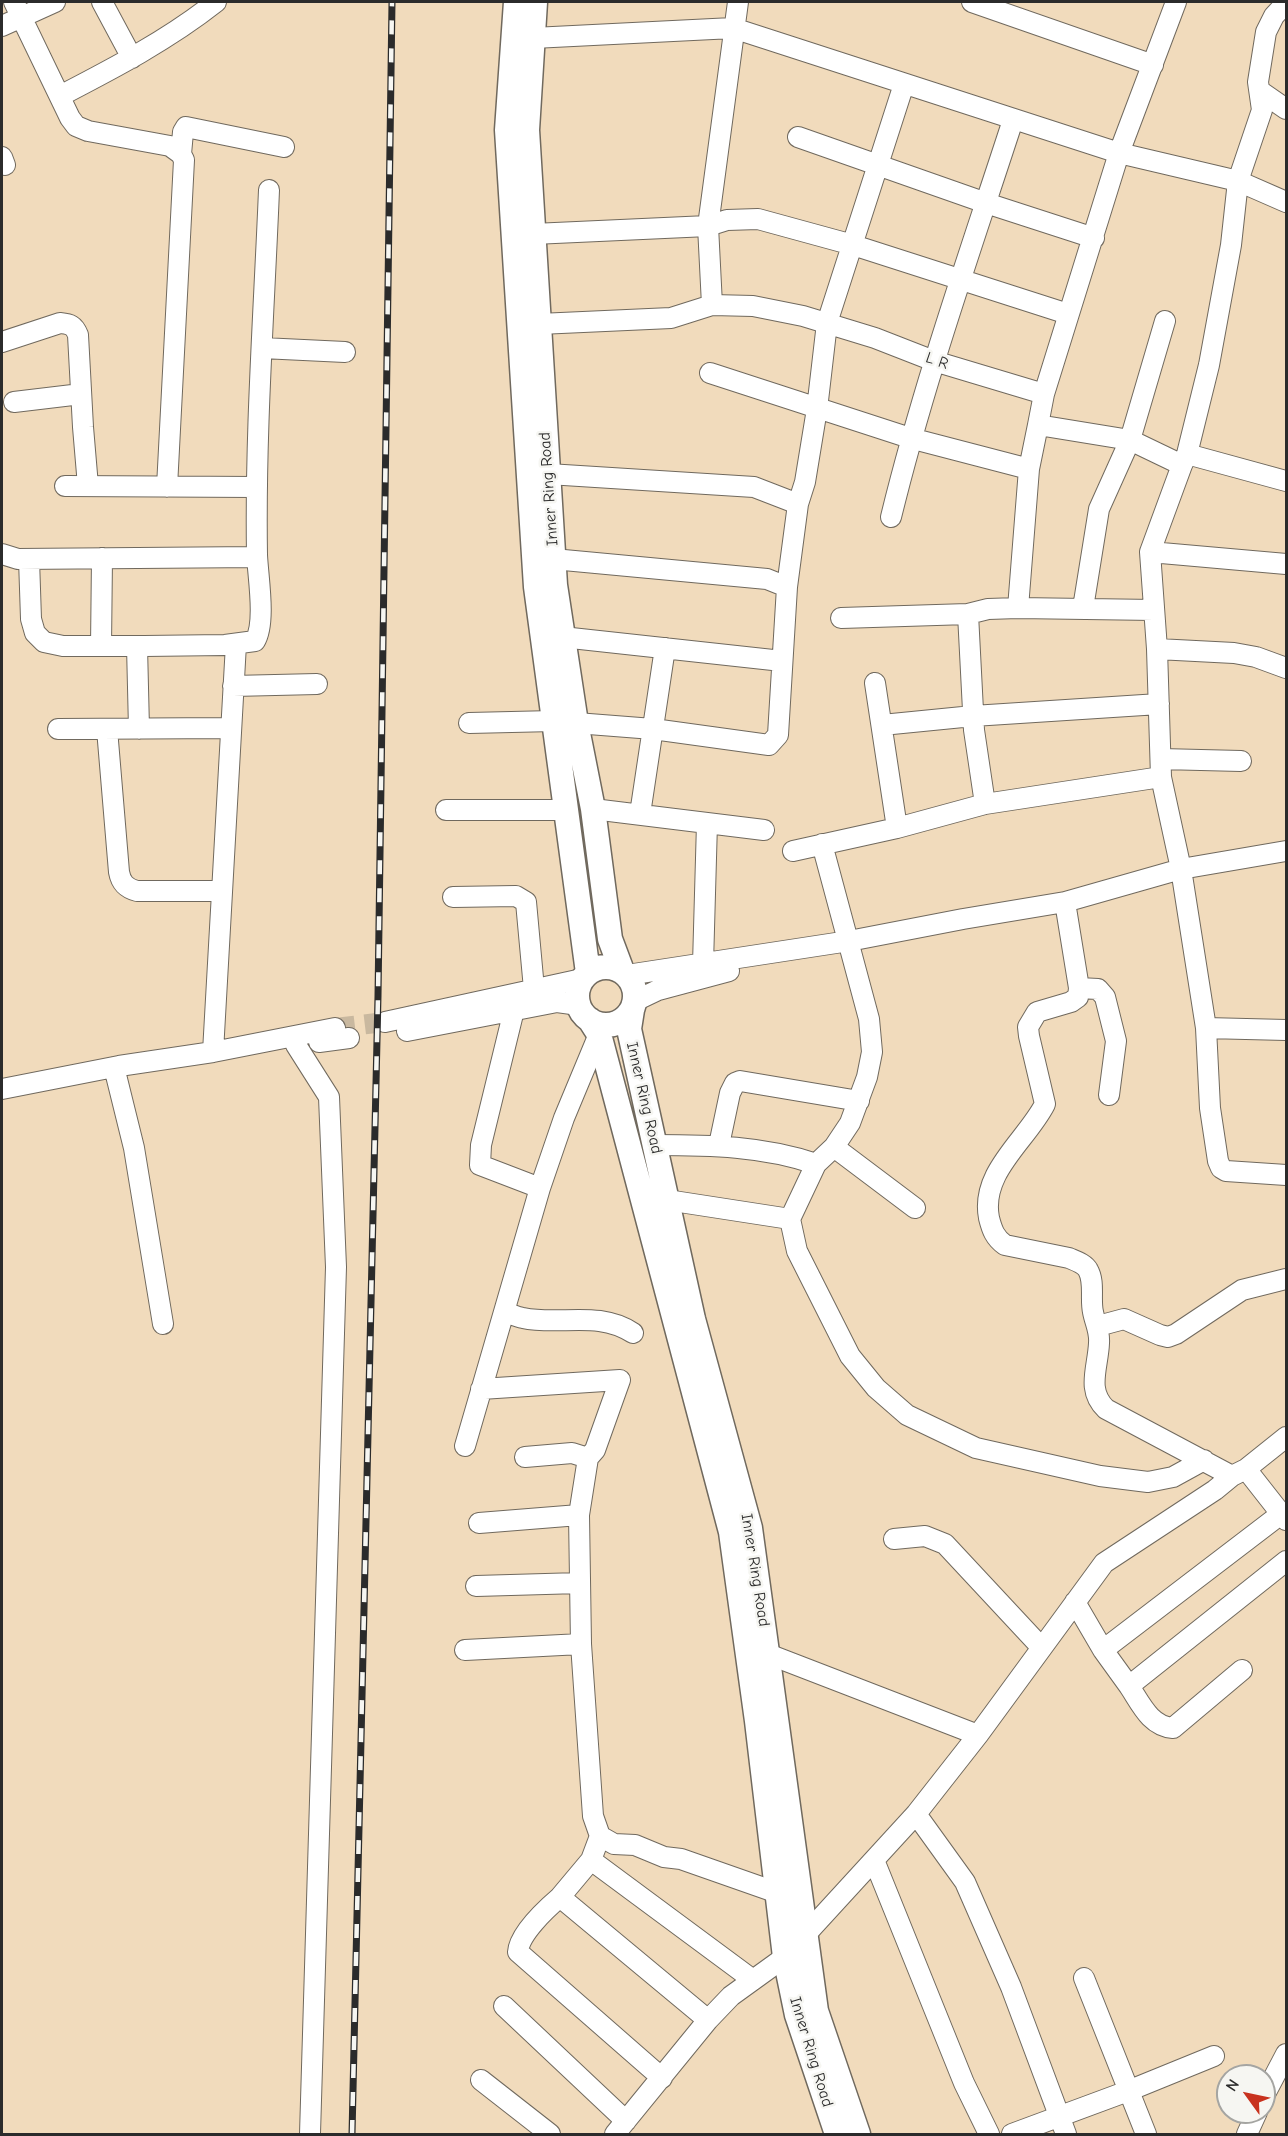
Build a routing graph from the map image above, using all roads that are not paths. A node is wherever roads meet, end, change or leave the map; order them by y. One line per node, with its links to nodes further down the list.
1 (55, 2): 11 (street)
2 (102, 2): 15 (street)
3 (216, 2): 15 (street)
4 (516, 2): 89 (main road, Inner Ring Road)
5 (535, 2): 14 (main road, Inner Ring Road)
6 (738, 2): 13 (street)
7 (972, 2): 10 (street)
8 (1176, 2): 16 (street)
9 (1287, 3): 18 (street)
10 (999, 6): 16 (street)
11 (18, 9): 12 (street); 19 (street)
12 (2, 26)
13 (733, 28): 14 (street); 17 (street); 31 (street)
14 (533, 38): 32 (main road, Inner Ring Road)
15 (132, 58): 19 (street)
16 (1153, 65): 24 (street)
17 (904, 84): 21 (street); 26 (street)
18 (1260, 91): 20 (street); 27 (street)
19 (60, 96): 25 (street)
20 (1287, 109)
21 (1013, 120): 24 (street); 30 (street)
22 (798, 136): 26 (street)
23 (284, 147): 25 (street)
24 (1119, 153): 27 (street); 33 (street)
25 (181, 154): 59 (street)
26 (879, 165): 30 (street); 34 (street)
27 (1238, 181): 29 (street); 53 (street)
28 (269, 190): 42 (street)
29 (1287, 202)
30 (986, 203): 33 (street); 35 (street)
31 (708, 226): 32 (street); 34 (street); 36 (street)
32 (533, 234): 40 (main road, Inner Ring Road)
33 (1094, 238): 37 (street)
34 (853, 245): 35 (street); 39 (street)
35 (959, 280): 37 (street); 44 (street)
36 (712, 305): 39 (street, L R); 40 (street, L R)
37 (1068, 314): 47 (street)
38 (1165, 321): 52 (street)
39 (827, 323): 44 (street, L R); 49 (street)
40 (539, 324): 55 (main road, Inner Ring Road)
41 (2, 342): 46 (street)
42 (262, 348): 43 (street); 60 (street)
43 (345, 352)
44 (934, 361): 47 (street, L R); 51 (street)
45 (710, 373): 49 (street)
46 (81, 394): 48 (street); 58 (street)
47 (1044, 394): 50 (street)
48 (14, 402)
49 (817, 409): 51 (street); 61 (street)
50 (1038, 425): 52 (street); 54 (street)
51 (910, 438): 54 (street); 62 (street)
52 (1130, 440): 53 (street); 72 (street)
53 (1185, 459): 56 (street); 63 (street)
54 (1029, 469): 71 (street)
55 (548, 474): 61 (street); 68 (main road, Inner Ring Road)
56 (1287, 482)
57 (65, 486): 58 (street)
58 (88, 486): 59 (street)
59 (167, 487): 60 (street)
60 (257, 487): 65 (street)
61 (798, 504): 70 (street)
62 (891, 517)
63 (1150, 552): 69 (street); 73 (street)
64 (2, 554): 67 (street)
65 (257, 557): 66 (street); 77 (street)
66 (102, 558): 67 (street); 78 (street)
67 (29, 559): 78 (street)
68 (553, 559): 70 (street); 76 (main road, Inner Ring Road)
69 (1287, 564)
70 (787, 587): 82 (street)
71 (1018, 608): 72 (street); 74 (street)
72 (1083, 608): 73 (street)
73 (1154, 610): 81 (street)
74 (968, 614): 75 (street); 88 (street)
75 (841, 618)
76 (562, 637): 80 (street); 89 (main road, Inner Ring Road)
77 (236, 644): 79 (street); 86 (street)
78 (101, 646): 79 (street)
79 (137, 646): 95 (street)
80 (665, 648): 82 (street); 96 (street)
81 (1157, 649): 83 (street); 87 (street)
82 (782, 661): 96 (street)
83 (1287, 668)
84 (875, 682): 91 (street)
85 (317, 684): 86 (street)
86 (233, 686): 92 (street)
87 (1159, 705): 88 (street); 98 (street)
88 (973, 716): 91 (street); 99 (street)
89 (565, 722): 90 (street); 96 (street); 100 (main road, Inner Ring Road); 102 (main road, Inner Ring Road)
90 (469, 723)
91 (882, 725): 105 (street)
92 (230, 728): 95 (street); 111 (street)
93 (58, 729): 94 (street)
94 (107, 729): 95 (street); 111 (street)
95 (139, 729)
96 (653, 729): 103 (street)
97 (1241, 761): 98 (street)
98 (1161, 768): 99 (street); 110 (street)
99 (985, 804): 105 (street)
100 (593, 809): 103 (street); 116 (main road, Inner Ring Road)
101 (446, 810): 102 (street)
102 (566, 810): 117 (main road, Inner Ring Road)
103 (640, 814): 104 (street)
104 (707, 823): 106 (street); 115 (street)
105 (897, 828): 107 (street)
106 (764, 830)
107 (822, 844): 109 (street); 114 (street)
108 (1287, 850): 110 (street)
109 (793, 851)
110 (1181, 869): 113 (street); 123 (street)
111 (222, 891): 126 (street)
112 (453, 897): 119 (street)
113 (1065, 902): 114 (street); 118 (street)
114 (841, 943): 115 (street); 120 (street); 130 (street)
115 (704, 964): 116 (street)
116 (625, 973): 117 (main road); 120 (main road)
117 (585, 976): 119 (street); 122 (main road)
118 (1079, 988): 129 (street); 143 (street)
119 (534, 989): 121 (street)
120 (634, 1006): 122 (main road); 131 (main road, Inner Ring Road)
121 (514, 1010): 122 (street); 136 (street)
122 (589, 1020): 136 (street); 172 (main road, Inner Ring Road)
123 (1206, 1028): 124 (street); 135 (street)
124 (1287, 1030)
125 (296, 1045): 126 (street); 127 (street); 188 (street)
126 (213, 1052): 127 (street)
127 (117, 1066): 128 (street); 142 (street)
128 (2, 1089)
129 (1109, 1095)
130 (859, 1101): 132 (street); 133 (street)
131 (654, 1145): 132 (street); 137 (main road, Inner Ring Road)
132 (719, 1145): 134 (street)
133 (834, 1147): 134 (street); 138 (street)
134 (816, 1164): 139 (street)
135 (1287, 1175)
136 (540, 1188): 141 (street)
137 (667, 1200): 139 (street); 164 (main road, Inner Ring Road)
138 (915, 1208)
139 (790, 1219): 150 (street)
140 (1287, 1279): 143 (street)
141 (505, 1312): 144 (street); 145 (street)
142 (163, 1324)
143 (1098, 1326): 150 (street)
144 (633, 1333)
145 (481, 1389): 147 (street); 149 (street)
146 (1287, 1437): 151 (street)
147 (465, 1446)
148 (525, 1456): 149 (street)
149 (588, 1458): 152 (street)
150 (1204, 1460): 151 (street)
151 (1239, 1472): 153 (street); 159 (street)
152 (579, 1515): 154 (street); 157 (street)
153 (1284, 1517): 163 (street)
154 (479, 1523)
155 (894, 1539): 161 (street)
156 (1287, 1561): 166 (street)
157 (580, 1583): 158 (street); 160 (street)
158 (476, 1586)
159 (1075, 1602): 161 (street); 163 (street)
160 (581, 1644): 162 (street); 169 (street)
161 (1041, 1647): 167 (street)
162 (465, 1650)
163 (1103, 1650): 166 (street)
164 (768, 1654): 167 (street); 174 (main road, Inner Ring Road)
165 (1242, 1670): 166 (street)
166 (1129, 1686)
167 (978, 1735): 168 (street)
168 (916, 1814): 171 (street); 186 (street)
169 (600, 1836): 170 (street); 172 (street)
170 (591, 1860): 173 (street); 177 (street)
171 (874, 1860): 174 (street); 192 (street)
172 (778, 1893): 175 (main road, Inner Ring Road)
173 (560, 1897): 179 (street); 183 (street)
174 (807, 1935): 175 (street); 191 (main road, Inner Ring Road)
175 (785, 1957): 177 (street); 190 (main road, Inner Ring Road)
176 (1084, 1978): 185 (street)
177 (753, 1980): 179 (street)
178 (504, 2006): 187 (street)
179 (708, 2020): 183 (street)
180 (1287, 2054): 182 (street)
181 (1214, 2056): 185 (street)
182 (1276, 2074)
183 (662, 2078): 187 (street)
184 (481, 2080): 189 (street)
185 (1128, 2091): 186 (street); 195 (street)
186 (1058, 2116): 193 (street); 194 (street)
187 (620, 2128)
188 (310, 2134)
189 (550, 2134)
190 (837, 2134)
191 (858, 2134)
192 (989, 2134)
193 (1012, 2134)
194 (1066, 2134)
195 (1146, 2134)

